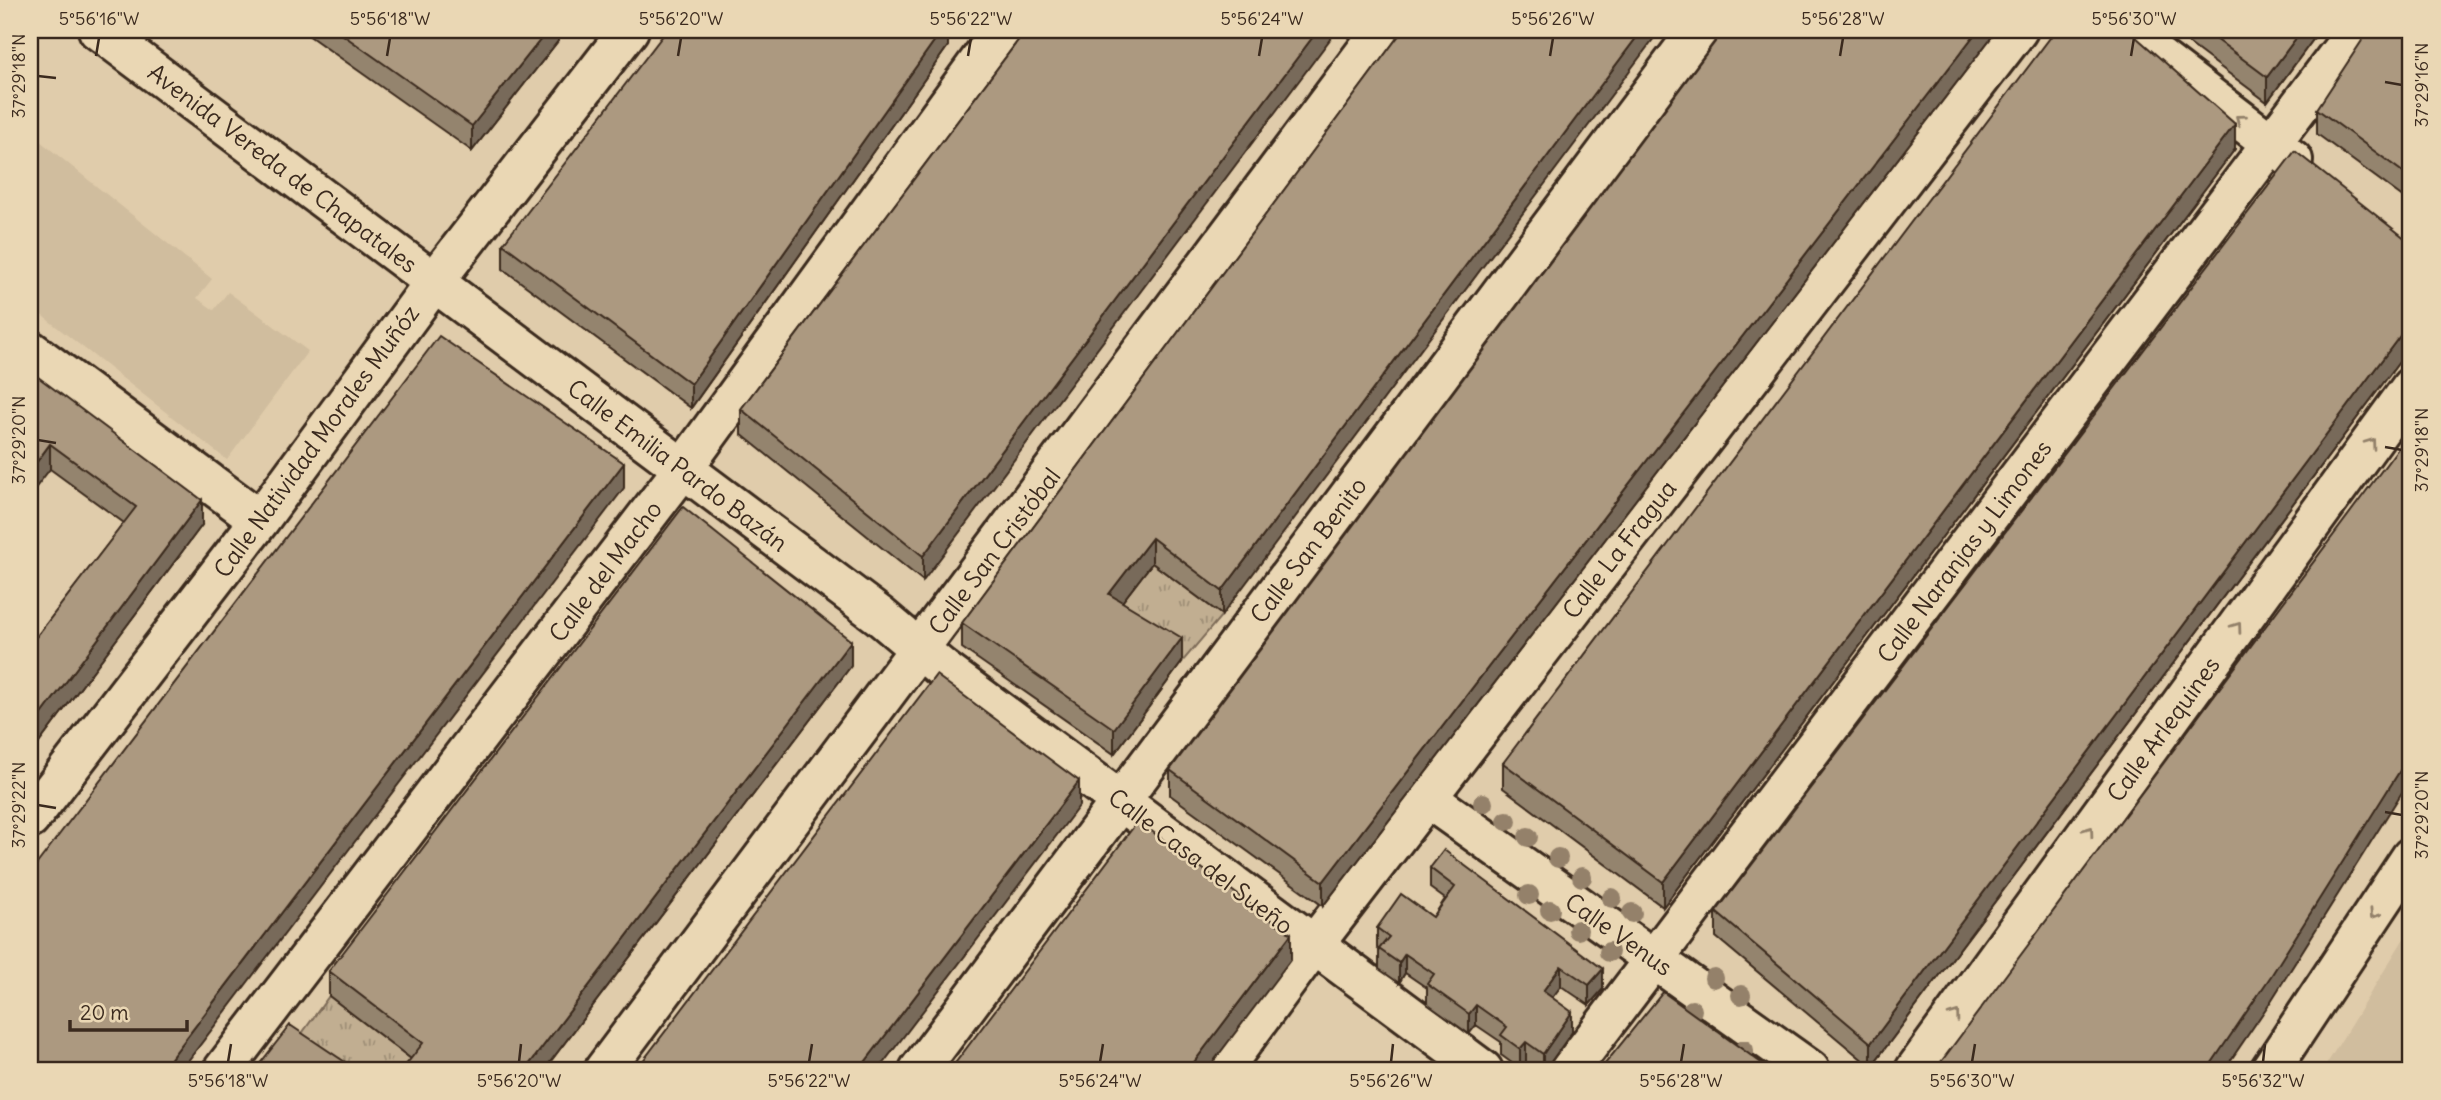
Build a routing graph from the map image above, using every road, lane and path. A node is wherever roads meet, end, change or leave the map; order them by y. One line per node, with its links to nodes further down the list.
1 (98, 30): 11 (street, Avenida Vereda de Chapatales)
2 (1002, 30): 14 (street, Calle del Macho)
3 (1382, 30): 16 (street, Calle San Cristóbal)
4 (1698, 30): 18 (street, Calle San Benito)
5 (2018, 30): 17 (street, Calle La Fragua)
6 (2123, 30): 9 (street, one-way to 6)
7 (2357, 30): 9 (street, Calle Naranjas y Limones)
8 (615, 35): 11 (street, Calle Natividad Morales Muñóz)
9 (2273, 144): 10 (street); 22 (street, Calle Naranjas y Limones)
10 (2326, 185)
11 (435, 281): 14 (street, Calle Emilia Pardo Bazán); 15 (street, Calle Natividad Morales Muñóz)
12 (30, 350): 15 (street)
13 (2411, 387): 30 (street, Calle Arlequines, one-way to 13)
14 (682, 470): 16 (street, Calle Emilia Pardo Bazán); 23 (street, Calle del Macho)
15 (260, 520): 19 (street, Calle Natividad Morales Muñóz)
16 (919, 652): 18 (street, Calle Casa del Sueño); 24 (street, Calle San Cristóbal)
17 (1427, 798): 21 (street, Calle La Fragua); 22 (street, Calle Venus)
18 (1121, 800): 21 (street, Calle Casa del Sueño); 25 (street, Calle San Benito)
19 (30, 819)
20 (2411, 857): 31 (street, one-way to 31)
21 (1313, 946): 26 (street, Calle La Fragua); 27 (street, Calle Casa del Sueño)
22 (1654, 960): 28 (street, Calle Naranjas y Limones); 29 (street, Calle Venus)
23 (223, 1070)
24 (604, 1070)
25 (919, 1070)
26 (1222, 1070)
27 (1483, 1070)
28 (1570, 1070)
29 (1810, 1070)
30 (1915, 1070)
31 (2270, 1070)

